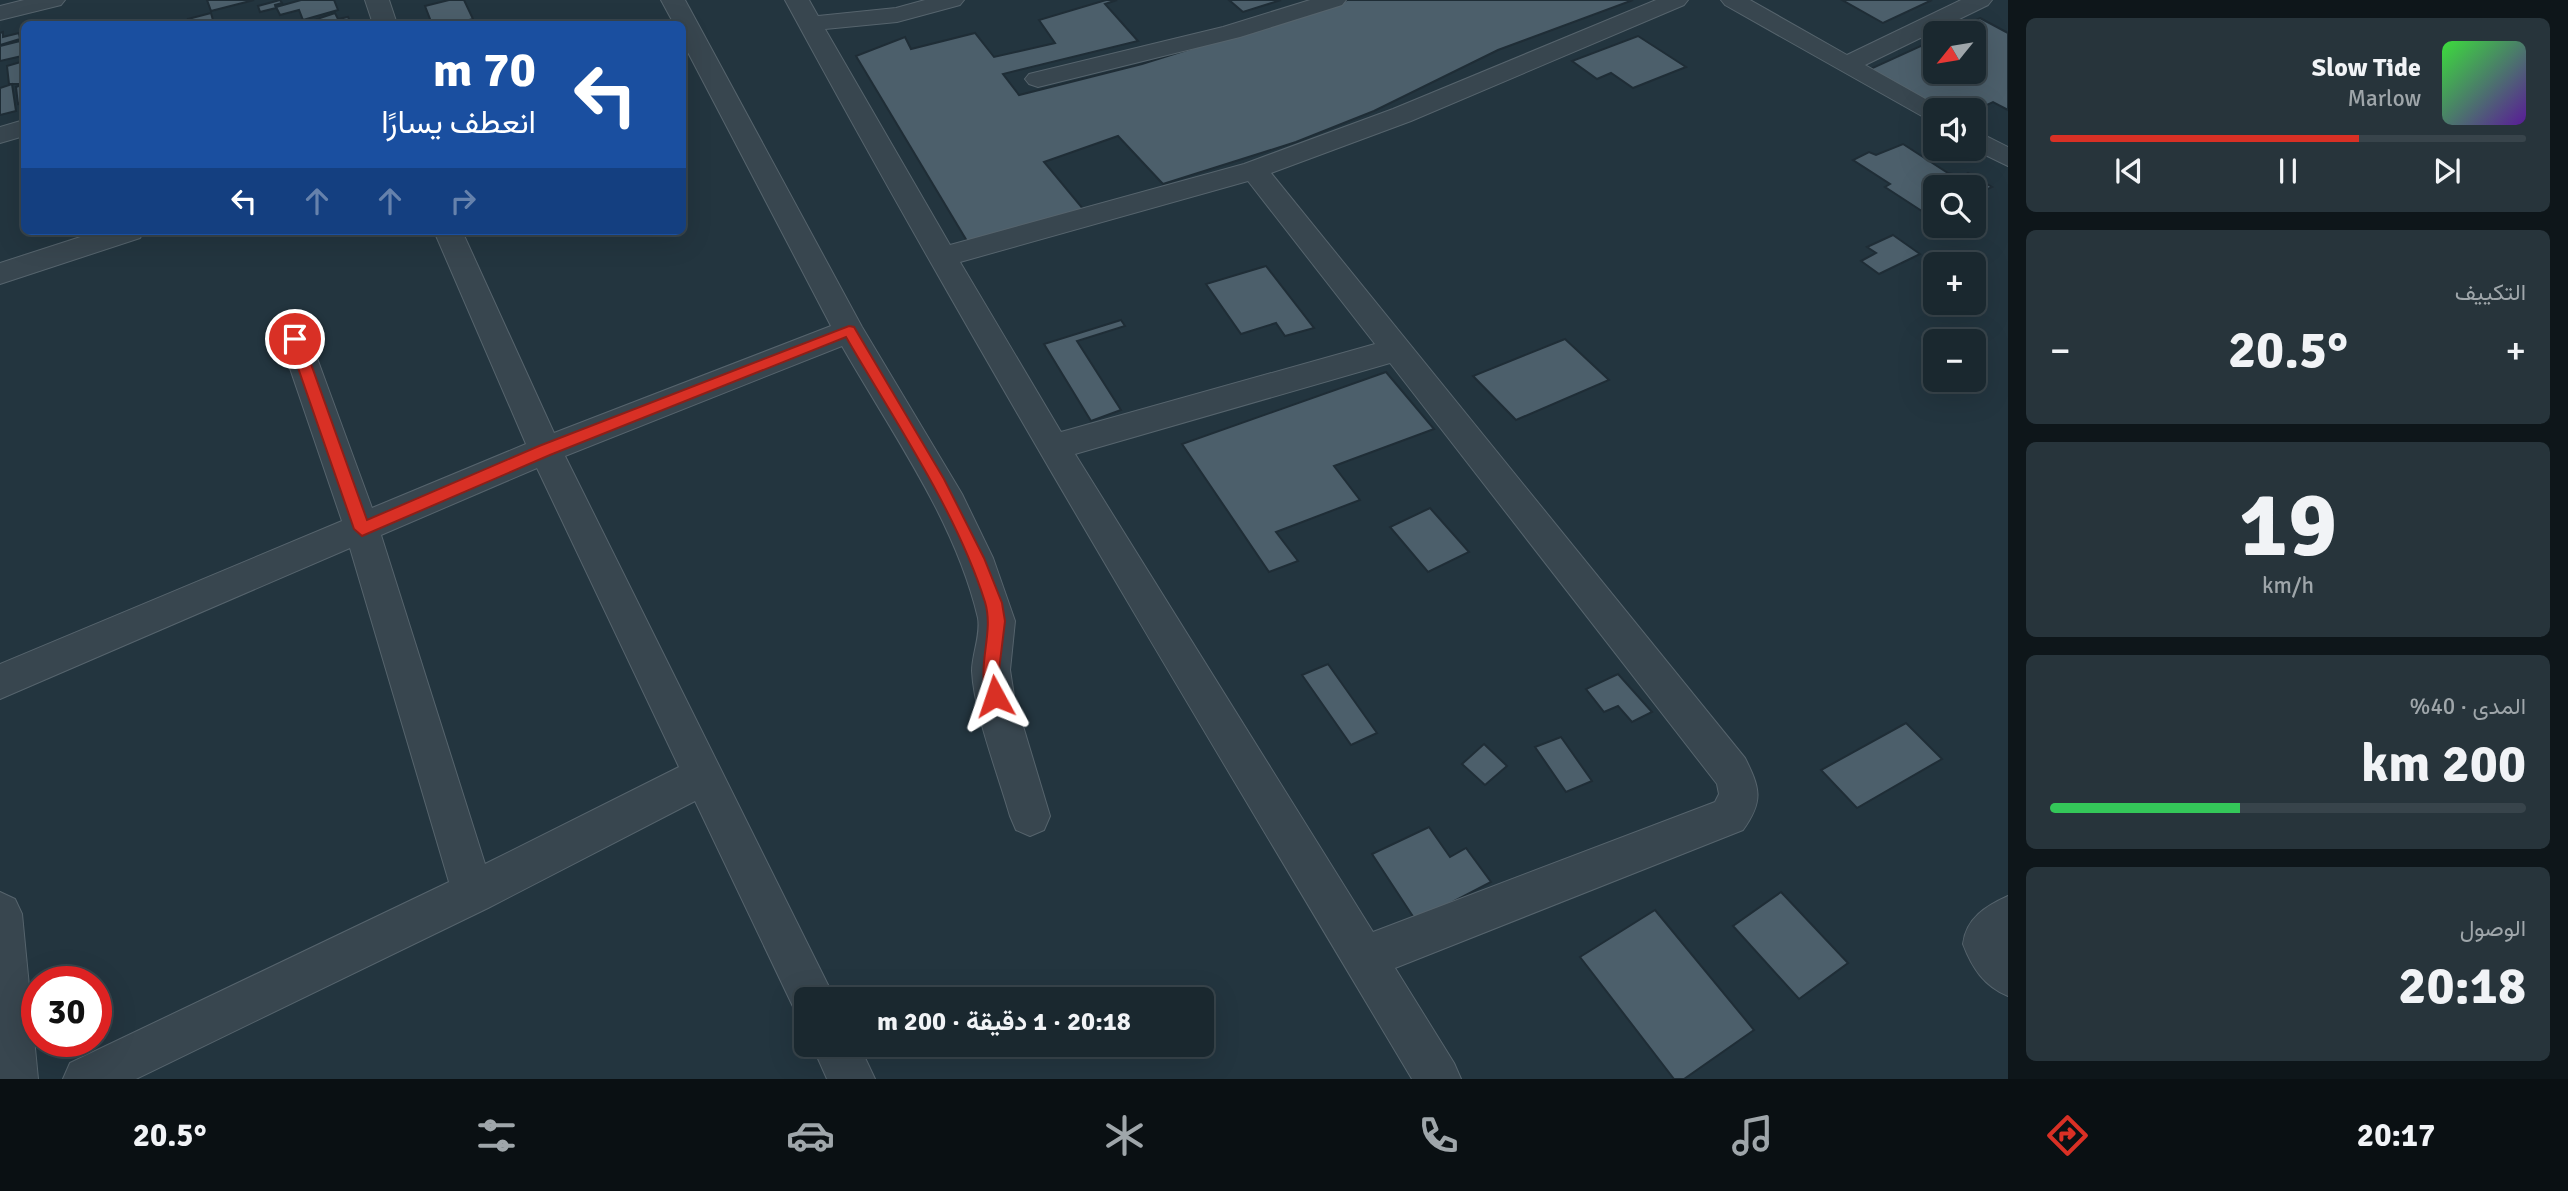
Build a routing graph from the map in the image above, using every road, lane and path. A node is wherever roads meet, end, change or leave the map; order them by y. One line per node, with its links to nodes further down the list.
1 (52, 0): 10 (street)
2 (377, 0): 11 (street)
3 (673, 0): 12 (street)
4 (952, 0): 9 (street)
5 (1334, 0): 15 (street)
6 (1676, 0): 21 (street)
7 (1733, 0): 14 (street)
8 (1986, 2): 14 (street)
9 (803, 12): 24 (street)
10 (0, 13)
11 (384, 21)
12 (680, 21)
13 (691, 55): 26 (street)
14 (1846, 65): 16 (street)
15 (1038, 79)
16 (1923, 109)
17 (21, 129): 18 (street)
18 (0, 135)
19 (1986, 145): 20 (street)
20 (2008, 158)
21 (1254, 170): 24 (street); 28 (street)
22 (118, 235): 25 (street)
23 (451, 235): 30 (street)
24 (942, 257): 29 (street)
25 (0, 274)
26 (849, 331): 30 (street); 34 (street)
27 (295, 339): 31 (street)
28 (1399, 349): 29 (street); 38 (street)
29 (1053, 447): 38 (street)
30 (545, 450): 31 (street); 33 (street)
31 (362, 529): 32 (street); 35 (street)
32 (0, 682)
33 (703, 776): 35 (street); 40 (street)
34 (1030, 816)
35 (474, 893): 43 (street)
36 (0, 914): 42 (street)
37 (2008, 918): 39 (street)
38 (1364, 958): 45 (street)
39 (2008, 974)
40 (807, 987)
41 (841, 1057): 44 (street)
42 (9, 1069)
43 (86, 1079)
44 (852, 1079)
45 (1438, 1079)

